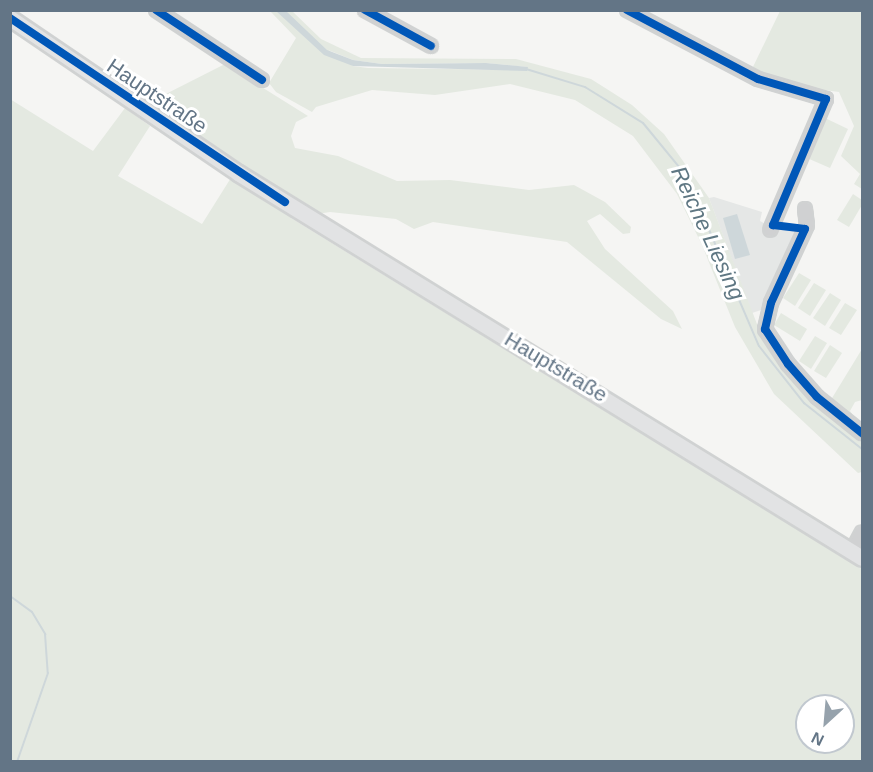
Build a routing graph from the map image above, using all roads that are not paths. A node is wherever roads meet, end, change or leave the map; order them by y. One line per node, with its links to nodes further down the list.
1 (156, 10): 6 (street)
2 (365, 10): 5 (street)
3 (627, 10): 8 (street)
4 (10, 18): 11 (main road, Hauptstraße)
5 (431, 46)
6 (262, 80)
7 (805, 209): 9 (street)
8 (770, 230)
9 (862, 433)
10 (862, 532): 11 (street)
11 (857, 555)

